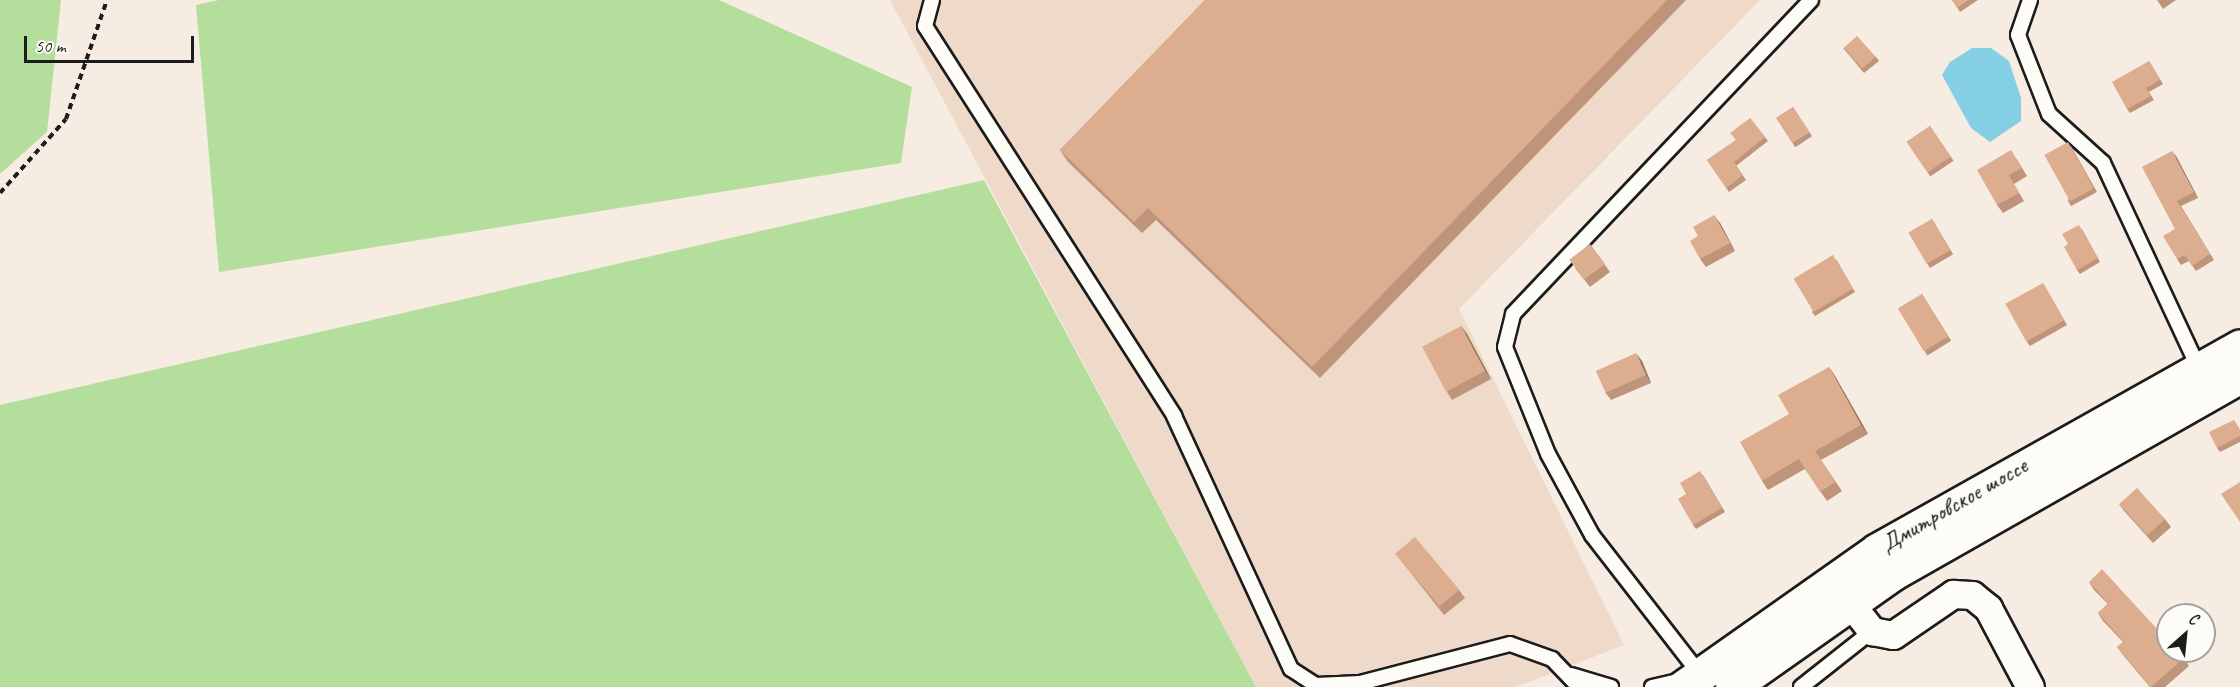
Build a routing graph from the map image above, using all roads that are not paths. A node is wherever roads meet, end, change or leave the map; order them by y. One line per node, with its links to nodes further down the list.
1 (932, 0): 9 (lane)
2 (1811, 0): 10 (lane)
3 (2030, 0): 5 (lane)
4 (2240, 346): 5 (highway, Дмитровское шоссе)
5 (2199, 369): 10 (highway, Дмитровское шоссе)
6 (2240, 376): 7 (highway, Дмитровское шоссе)
7 (1850, 603): 8 (street); 14 (highway, Дмитровское шоссе)
8 (1872, 631): 15 (lane); 16 (street)
9 (1571, 675): 11 (lane); 12 (lane)
10 (1692, 679): 13 (lane)
11 (1579, 687)
12 (1611, 687)
13 (1652, 687)
14 (1732, 687)
15 (1801, 687)
16 (2030, 687)

